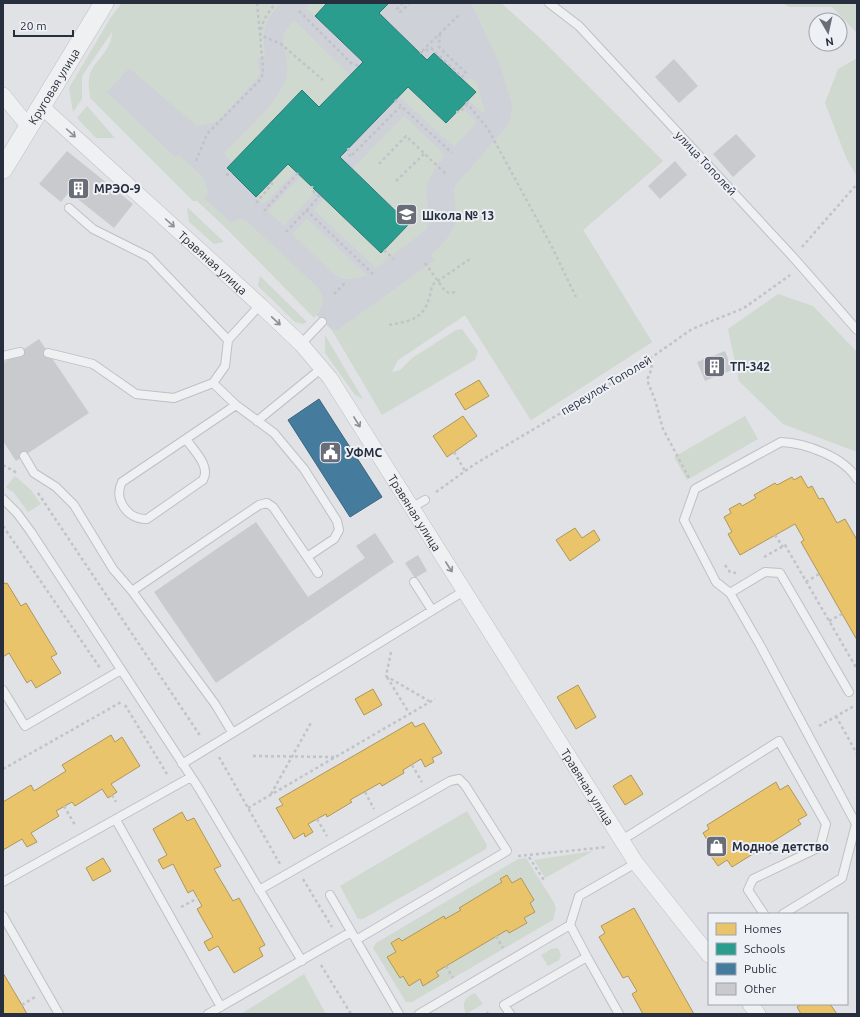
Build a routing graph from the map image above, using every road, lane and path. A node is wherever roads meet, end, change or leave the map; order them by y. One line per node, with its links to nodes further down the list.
1 (104, 3): 16 (street, Круговая улица)
2 (257, 3): 10 (path)
3 (276, 3): 10 (path)
4 (404, 3): 5 (path)
5 (410, 3)
6 (549, 3): 39 (lane, улица Тополей)
7 (299, 11): 11 (path)
8 (460, 14): 9 (path)
9 (440, 32): 9 (path)
10 (260, 35): 12 (path); 22 (path)
11 (359, 66)
12 (323, 80)
13 (3, 95): 18 (street)
14 (395, 100): 15 (path)
15 (401, 106): 19 (path); 20 (path)
16 (42, 107): 18 (street, Круговая улица); 50 (street, Травяная улица, one-way to 50)
17 (456, 112): 49 (path)
18 (29, 128): 24 (street, Круговая улица)
19 (348, 148)
20 (452, 153)
21 (424, 154): 23 (path); 28 (path); 29 (path)
22 (196, 161)
23 (379, 164)
24 (3, 169)
25 (232, 173): 27 (path)
26 (298, 174): 36 (path)
27 (226, 175)
28 (448, 175)
29 (396, 181)
30 (270, 182): 33 (path)
31 (857, 184): 39 (path)
32 (312, 186): 35 (path)
33 (256, 203)
34 (69, 208): 54 (lane)
35 (306, 210): 37 (path); 44 (path)
36 (264, 211)
37 (286, 232)
38 (384, 250): 40 (path)
39 (793, 257): 43 (lane, улица Тополей)
40 (394, 259)
41 (470, 259): 45 (path)
42 (425, 263): 45 (path)
43 (802, 267): 53 (lane, улица Тополей); 59 (path, переулок Тополей)
44 (373, 274)
45 (438, 281): 47 (path); 52 (path)
46 (346, 282): 48 (path)
47 (456, 292)
48 (334, 294)
49 (576, 297)
50 (260, 306): 54 (lane); 55 (street, Травяная улица, one-way to 55)
51 (322, 322): 55 (lane)
52 (389, 325)
53 (857, 330)
54 (228, 340): 61 (lane)
55 (301, 344): 60 (street, Травяная улица)
56 (20, 352): 58 (lane)
57 (48, 353): 61 (lane)
58 (3, 356)
59 (650, 359): 68 (path, переулок Тополей); 71 (path)
60 (322, 368): 63 (lane); 75 (street, Травяная улица, one-way to 75)
61 (213, 383): 62 (lane)
62 (236, 405): 63 (lane); 64 (lane)
63 (257, 421): 79 (lane)
64 (186, 439): 64 (lane)
65 (454, 452): 68 (path)
66 (24, 456): 85 (lane)
67 (3, 465): 69 (path)
68 (465, 472): 74 (path, переулок Тополей)
69 (18, 474)
70 (857, 479): 71 (lane)
71 (695, 489): 86 (lane)
72 (36, 491): 105 (path)
73 (3, 499): 91 (lane)
74 (425, 500): 75 (lane)
75 (411, 508): 84 (street, Травяная улица, one-way to 84)
76 (3, 526): 93 (path)
77 (775, 535): 78 (path)
78 (783, 547)
79 (307, 557): 80 (lane); 85 (lane)
80 (318, 573)
81 (819, 574): 83 (path)
82 (414, 582): 87 (lane)
83 (806, 582)
84 (464, 590): 87 (lane); 128 (street, Травяная улица)
85 (132, 591): 104 (lane)
86 (730, 593): 95 (lane); 125 (lane)
87 (432, 610): 104 (lane)
88 (842, 614): 89 (path)
89 (829, 621)
90 (392, 648): 92 (path)
91 (121, 670): 93 (lane); 110 (lane)
92 (386, 676): 98 (path); 100 (path)
93 (108, 679): 94 (lane); 97 (path)
94 (3, 690)
95 (849, 692)
96 (435, 699): 98 (path)
97 (123, 701): 112 (path); 115 (path)
98 (430, 701): 100 (path)
99 (857, 705): 101 (path)
100 (409, 713): 109 (path)
101 (836, 716): 103 (path); 106 (path)
102 (312, 721): 108 (path)
103 (821, 725)
104 (232, 732): 105 (lane)
105 (210, 746): 110 (lane); 121 (path)
106 (857, 754)
107 (253, 756): 108 (path)
108 (292, 756): 109 (path); 117 (path)
109 (335, 756): 117 (path)
110 (182, 764): 113 (lane)
111 (412, 765): 114 (path)
112 (3, 769)
113 (191, 777): 115 (lane); 138 (lane)
114 (422, 782)
115 (175, 787): 124 (lane)
116 (365, 792): 122 (path)
117 (271, 794): 121 (path)
118 (112, 795): 119 (path)
119 (116, 802)
120 (64, 806): 126 (path)
121 (248, 808): 135 (path)
122 (375, 809)
123 (317, 819): 127 (path)
124 (116, 820): 136 (lane); 158 (lane)
125 (856, 823): 143 (lane)
126 (76, 825)
127 (327, 837)
128 (625, 844): 130 (path); 133 (street, Травяная улица); 142 (lane)
129 (766, 846): 132 (path)
130 (529, 856): 131 (path); 137 (path)
131 (519, 857)
132 (773, 859)
133 (636, 863): 145 (lane); 151 (street, Травяная улица)
134 (296, 869): 135 (lane); 146 (path); 149 (lane)
135 (286, 874): 138 (lane)
136 (3, 882)
137 (544, 882)
138 (259, 890): 154 (lane)
139 (330, 895): 147 (lane)
140 (198, 898): 141 (path)
141 (178, 909)
142 (763, 913)
143 (785, 913)
144 (3, 916): 159 (lane)
145 (570, 926): 153 (lane); 163 (lane)
146 (330, 928)
147 (351, 932): 149 (lane); 152 (lane)
148 (496, 936): 150 (path)
149 (356, 940): 162 (lane)
150 (504, 951)
151 (708, 954)
152 (312, 955): 154 (lane); 161 (path)
153 (587, 957): 164 (lane); 165 (lane)
154 (302, 961): 158 (lane)
155 (446, 966): 156 (path)
156 (455, 980)
157 (751, 1005): 166 (street)
158 (221, 1007): 160 (lane)
159 (59, 1014)
160 (208, 1014)
161 (351, 1014)
162 (399, 1014)
163 (419, 1014)
164 (510, 1014)
165 (619, 1014)
166 (759, 1014)

